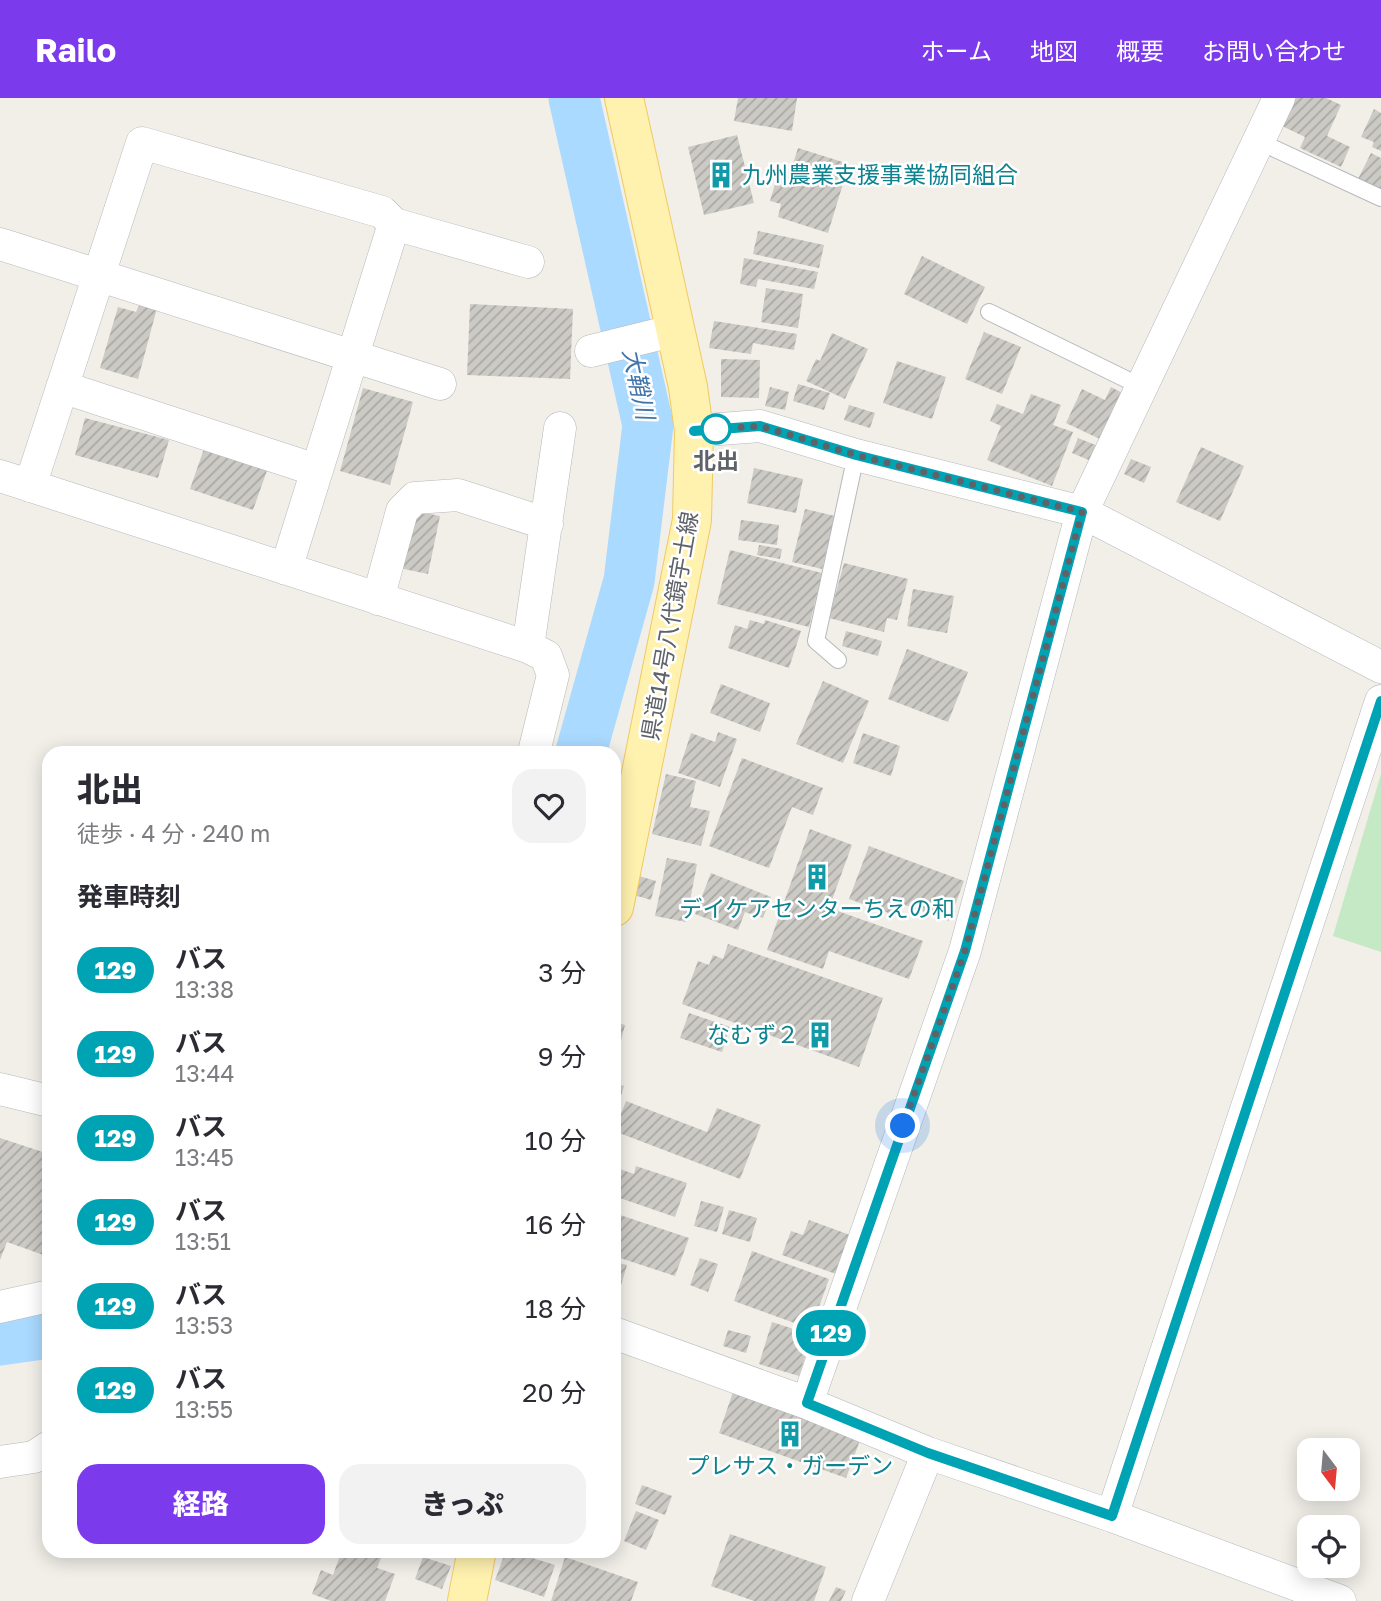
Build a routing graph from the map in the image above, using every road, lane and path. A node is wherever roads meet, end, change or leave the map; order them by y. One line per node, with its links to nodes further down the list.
1 (624, 98): 10 (main road, 県道14号八代鏡宇土線)
2 (1279, 98): 3 (street)
3 (1258, 141): 4 (lane); 14 (street)
4 (1381, 198)
5 (394, 224): 7 (street); 8 (street); 12 (street)
6 (0, 244): 8 (street)
7 (528, 262)
8 (99, 276): 12 (street); 15 (street)
9 (989, 313): 14 (lane)
10 (664, 333): 11 (street); 17 (main road, 県道14号八代鏡宇土線)
11 (591, 351)
12 (354, 358): 13 (street); 19 (street)
13 (440, 384)
14 (1140, 386): 22 (street)
15 (62, 387): 19 (street); 21 (street)
16 (561, 428): 23 (street)
17 (694, 431): 18 (street); 31 (main road, 県道14号八代鏡宇土線)
18 (856, 455): 22 (street); 27 (lane)
19 (316, 470): 24 (street)
20 (0, 476): 21 (street)
21 (30, 486): 24 (street)
22 (1082, 512): 28 (street); 37 (street)
23 (547, 524): 25 (street); 26 (street)
24 (286, 569): 25 (street)
25 (378, 599): 26 (street)
26 (528, 647): 30 (street)
27 (838, 660)
28 (1381, 667)
29 (1381, 701): 41 (street)
30 (535, 746)
31 (621, 872)
32 (0, 1089): 33 (street)
33 (42, 1099)
34 (42, 1298): 35 (street)
35 (0, 1307)
36 (621, 1336): 37 (street)
37 (807, 1403): 39 (street)
38 (42, 1452): 40 (street)
39 (928, 1453): 41 (street); 44 (street)
40 (0, 1462)
41 (1112, 1516): 45 (street)
42 (475, 1558): 43 (main road)
43 (467, 1601)
44 (869, 1601)
45 (1340, 1601)

